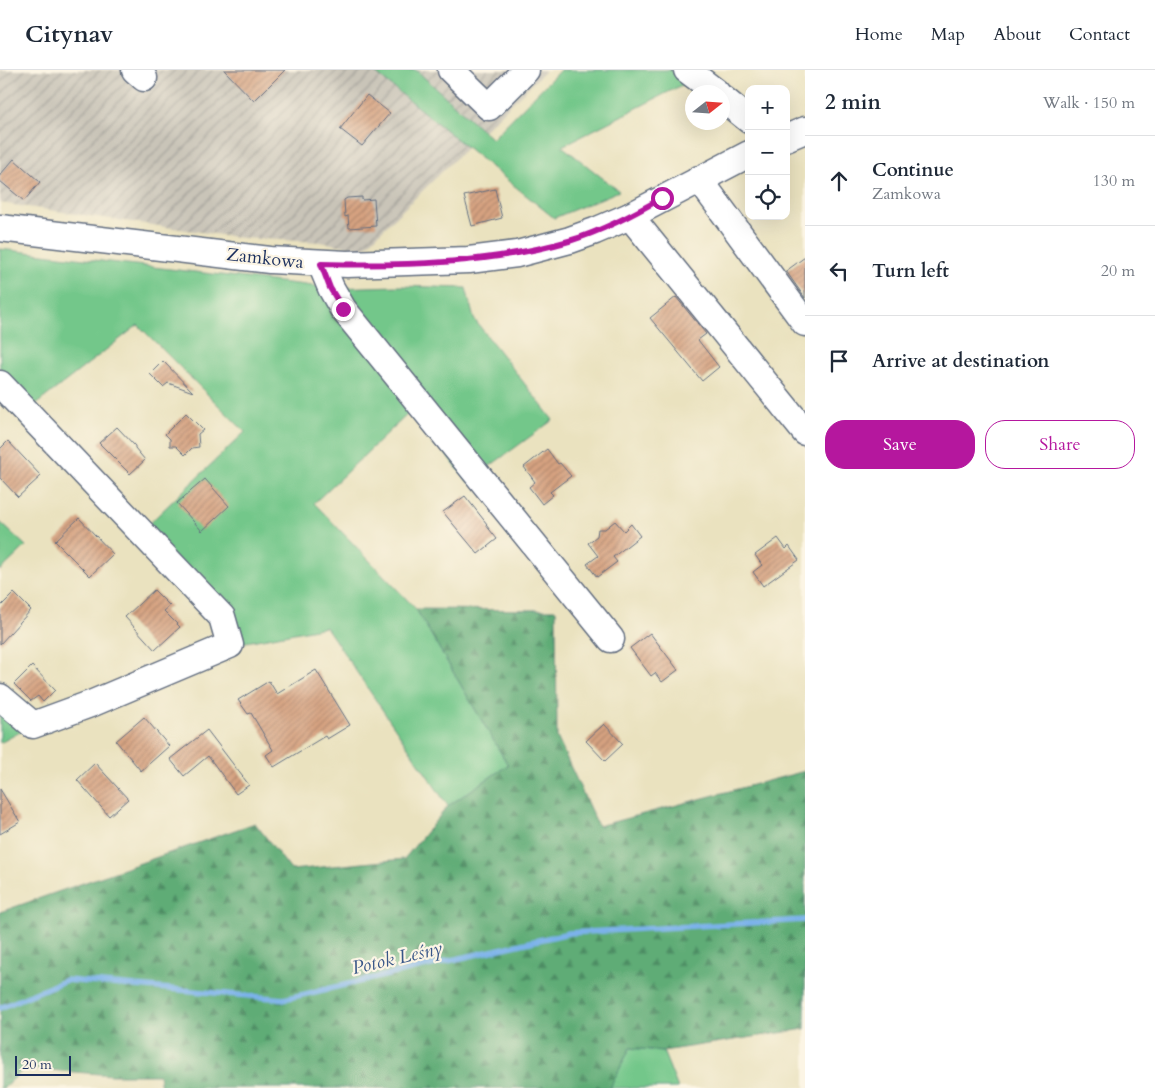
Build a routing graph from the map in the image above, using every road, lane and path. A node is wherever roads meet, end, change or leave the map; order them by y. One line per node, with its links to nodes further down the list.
1 (451, 70): 2 (street)
2 (526, 70)
3 (687, 70): 4 (street)
4 (707, 85)
5 (730, 105): 6 (street)
6 (745, 117)
7 (745, 156): 8 (street, Zamkowa)
8 (699, 179): 9 (street, Zamkowa); 12 (street)
9 (630, 216): 11 (street, Zamkowa); 14 (street)
10 (0, 228): 11 (street, Zamkowa)
11 (321, 264): 15 (street)
12 (805, 322)
13 (0, 384): 16 (street)
14 (805, 432)
15 (611, 639)
16 (0, 697)

